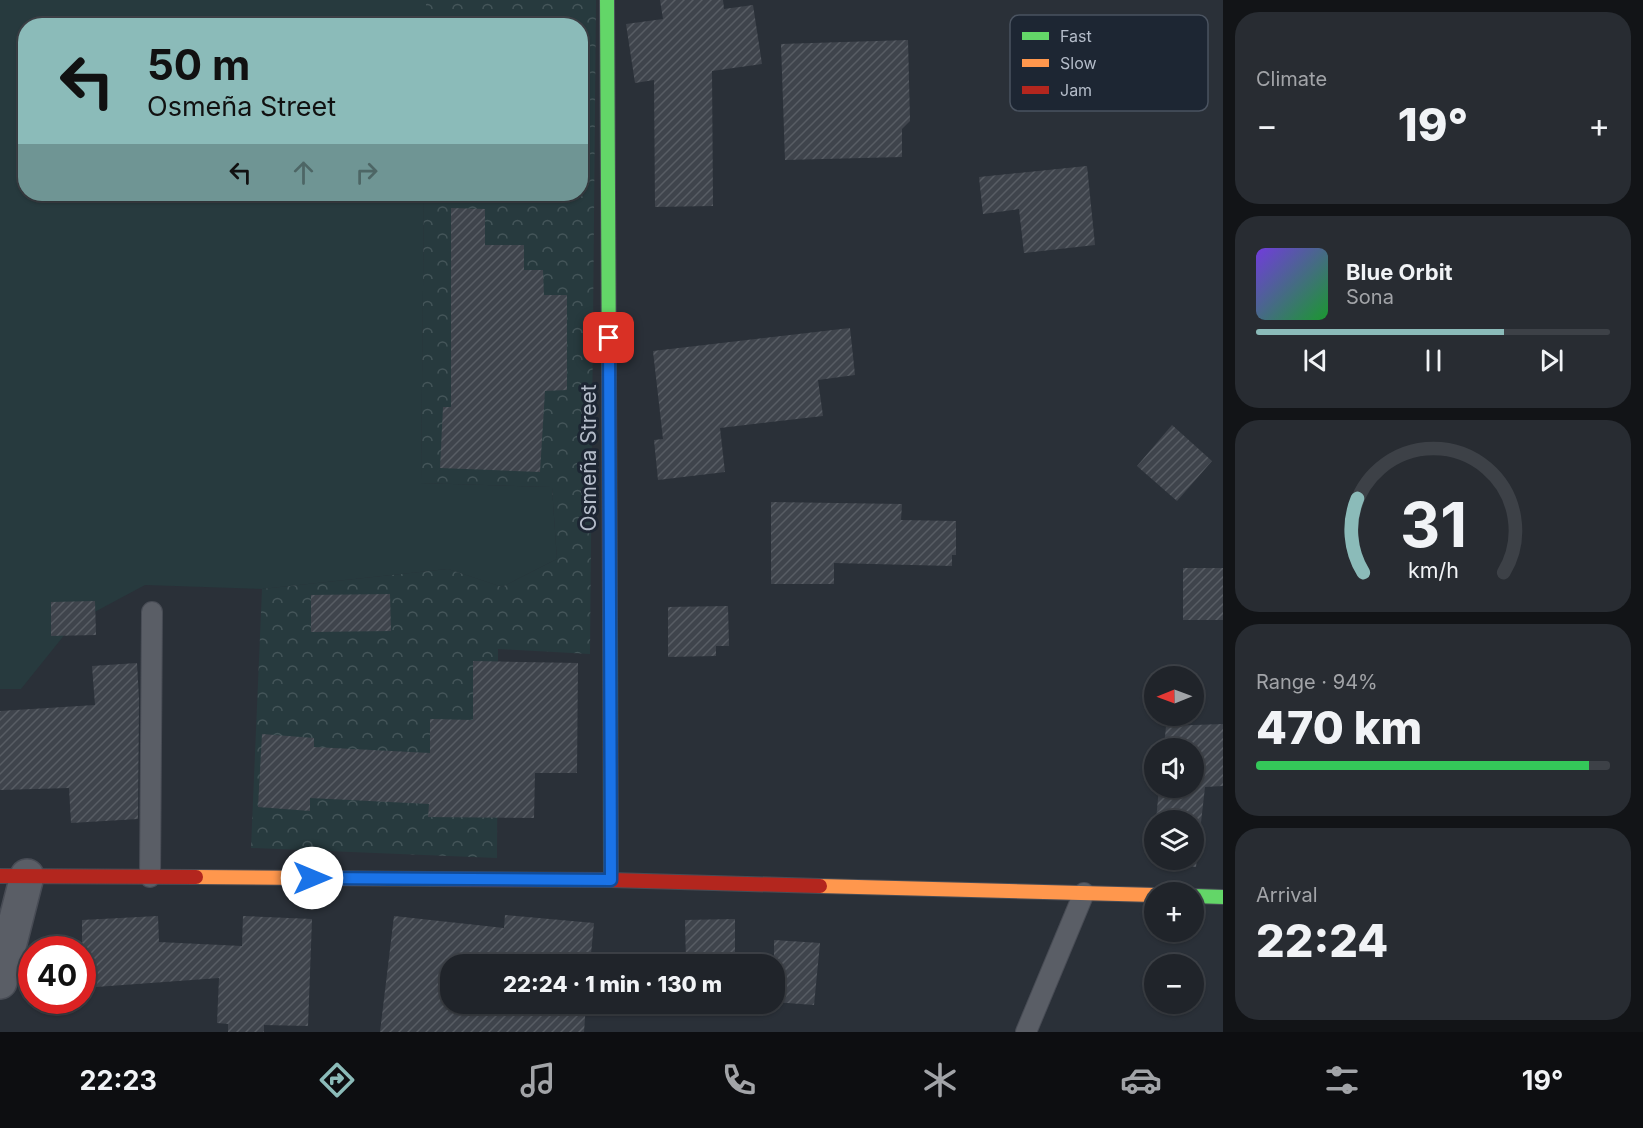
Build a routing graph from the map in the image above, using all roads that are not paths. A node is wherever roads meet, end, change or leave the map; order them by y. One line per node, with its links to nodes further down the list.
1 (607, 0): 5 (street, Osmeña Street)
2 (152, 612): 4 (lane)
3 (14, 876): 4 (street); 10 (street)
4 (150, 877): 5 (street)
5 (611, 880): 6 (street)
6 (1084, 893): 7 (street); 11 (lane)
7 (1144, 895)
8 (1204, 896): 9 (street)
9 (1223, 897)
10 (0, 982)
11 (1026, 1032)

